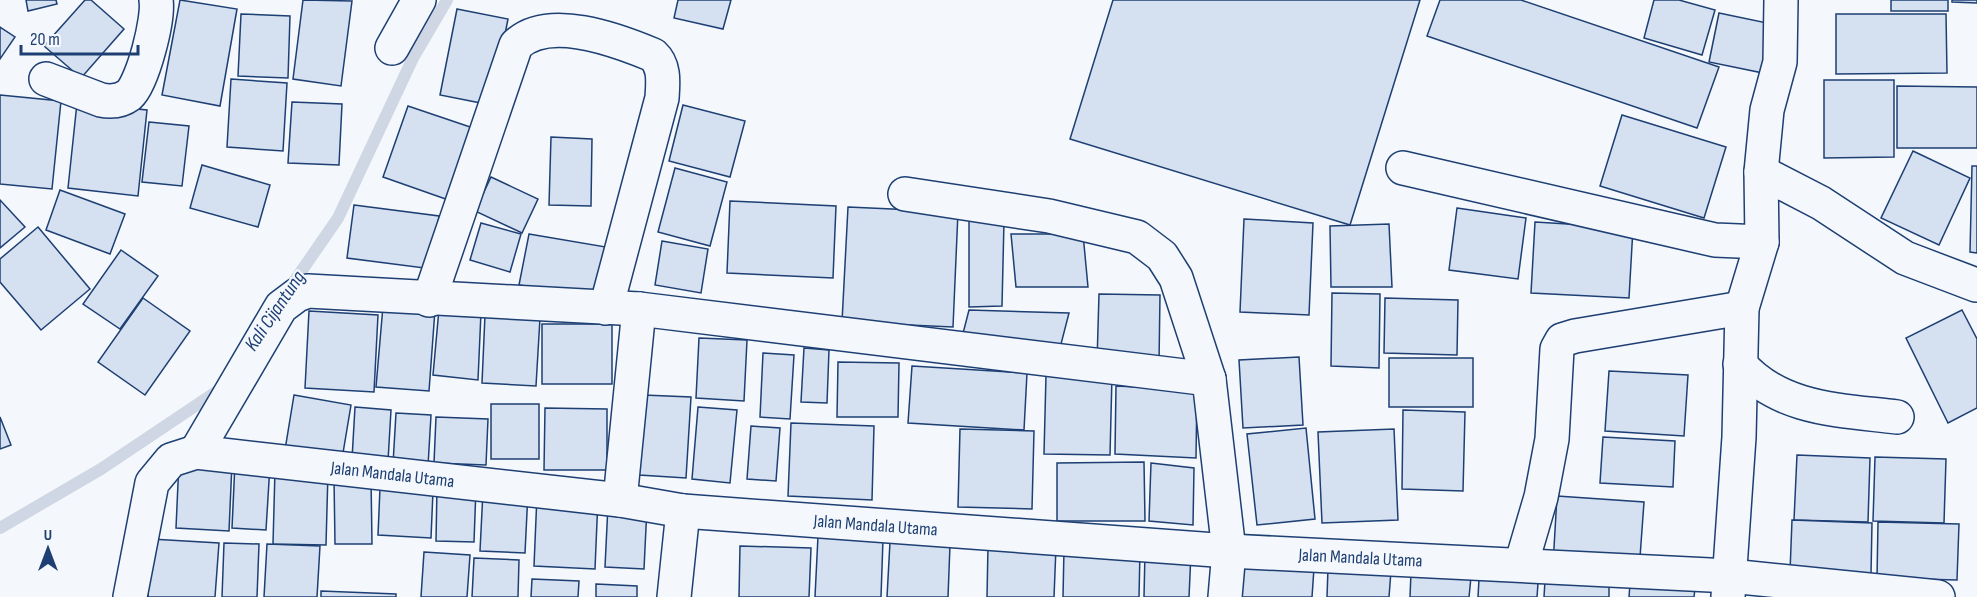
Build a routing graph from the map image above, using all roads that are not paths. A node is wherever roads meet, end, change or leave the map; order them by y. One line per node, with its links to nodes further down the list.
1 (156, 0): 5 (street)
2 (419, 0): 4 (street)
3 (1781, 0): 7 (street)
4 (392, 48)
5 (46, 79)
6 (1403, 168): 9 (street)
7 (1761, 172): 9 (street); 10 (street)
8 (905, 194): 16 (street)
9 (1762, 242): 13 (street)
10 (1976, 285)
11 (429, 300): 12 (street); 12 (street); 18 (street)
12 (606, 308): 14 (street)
13 (1742, 308): 15 (street); 22 (street)
14 (639, 309): 16 (street); 19 (street)
15 (1740, 364): 17 (street); 23 (street)
16 (1209, 379): 21 (street)
17 (1897, 417)
18 (196, 452): 19 (street, Jalan Mandala Utama); 24 (street, Jalan Mandala Utama)
19 (620, 500): 20 (street, Jalan Mandala Utama)
20 (683, 511): 21 (street, Jalan Mandala Utama); 25 (street)
21 (1229, 551): 22 (street, Jalan Mandala Utama); 26 (street)
22 (1521, 565): 23 (street, Jalan Mandala Utama)
23 (1729, 586): 27 (street, Jalan Mandala Utama)
24 (130, 597)
25 (674, 597)
26 (1225, 597)
27 (1938, 597)

